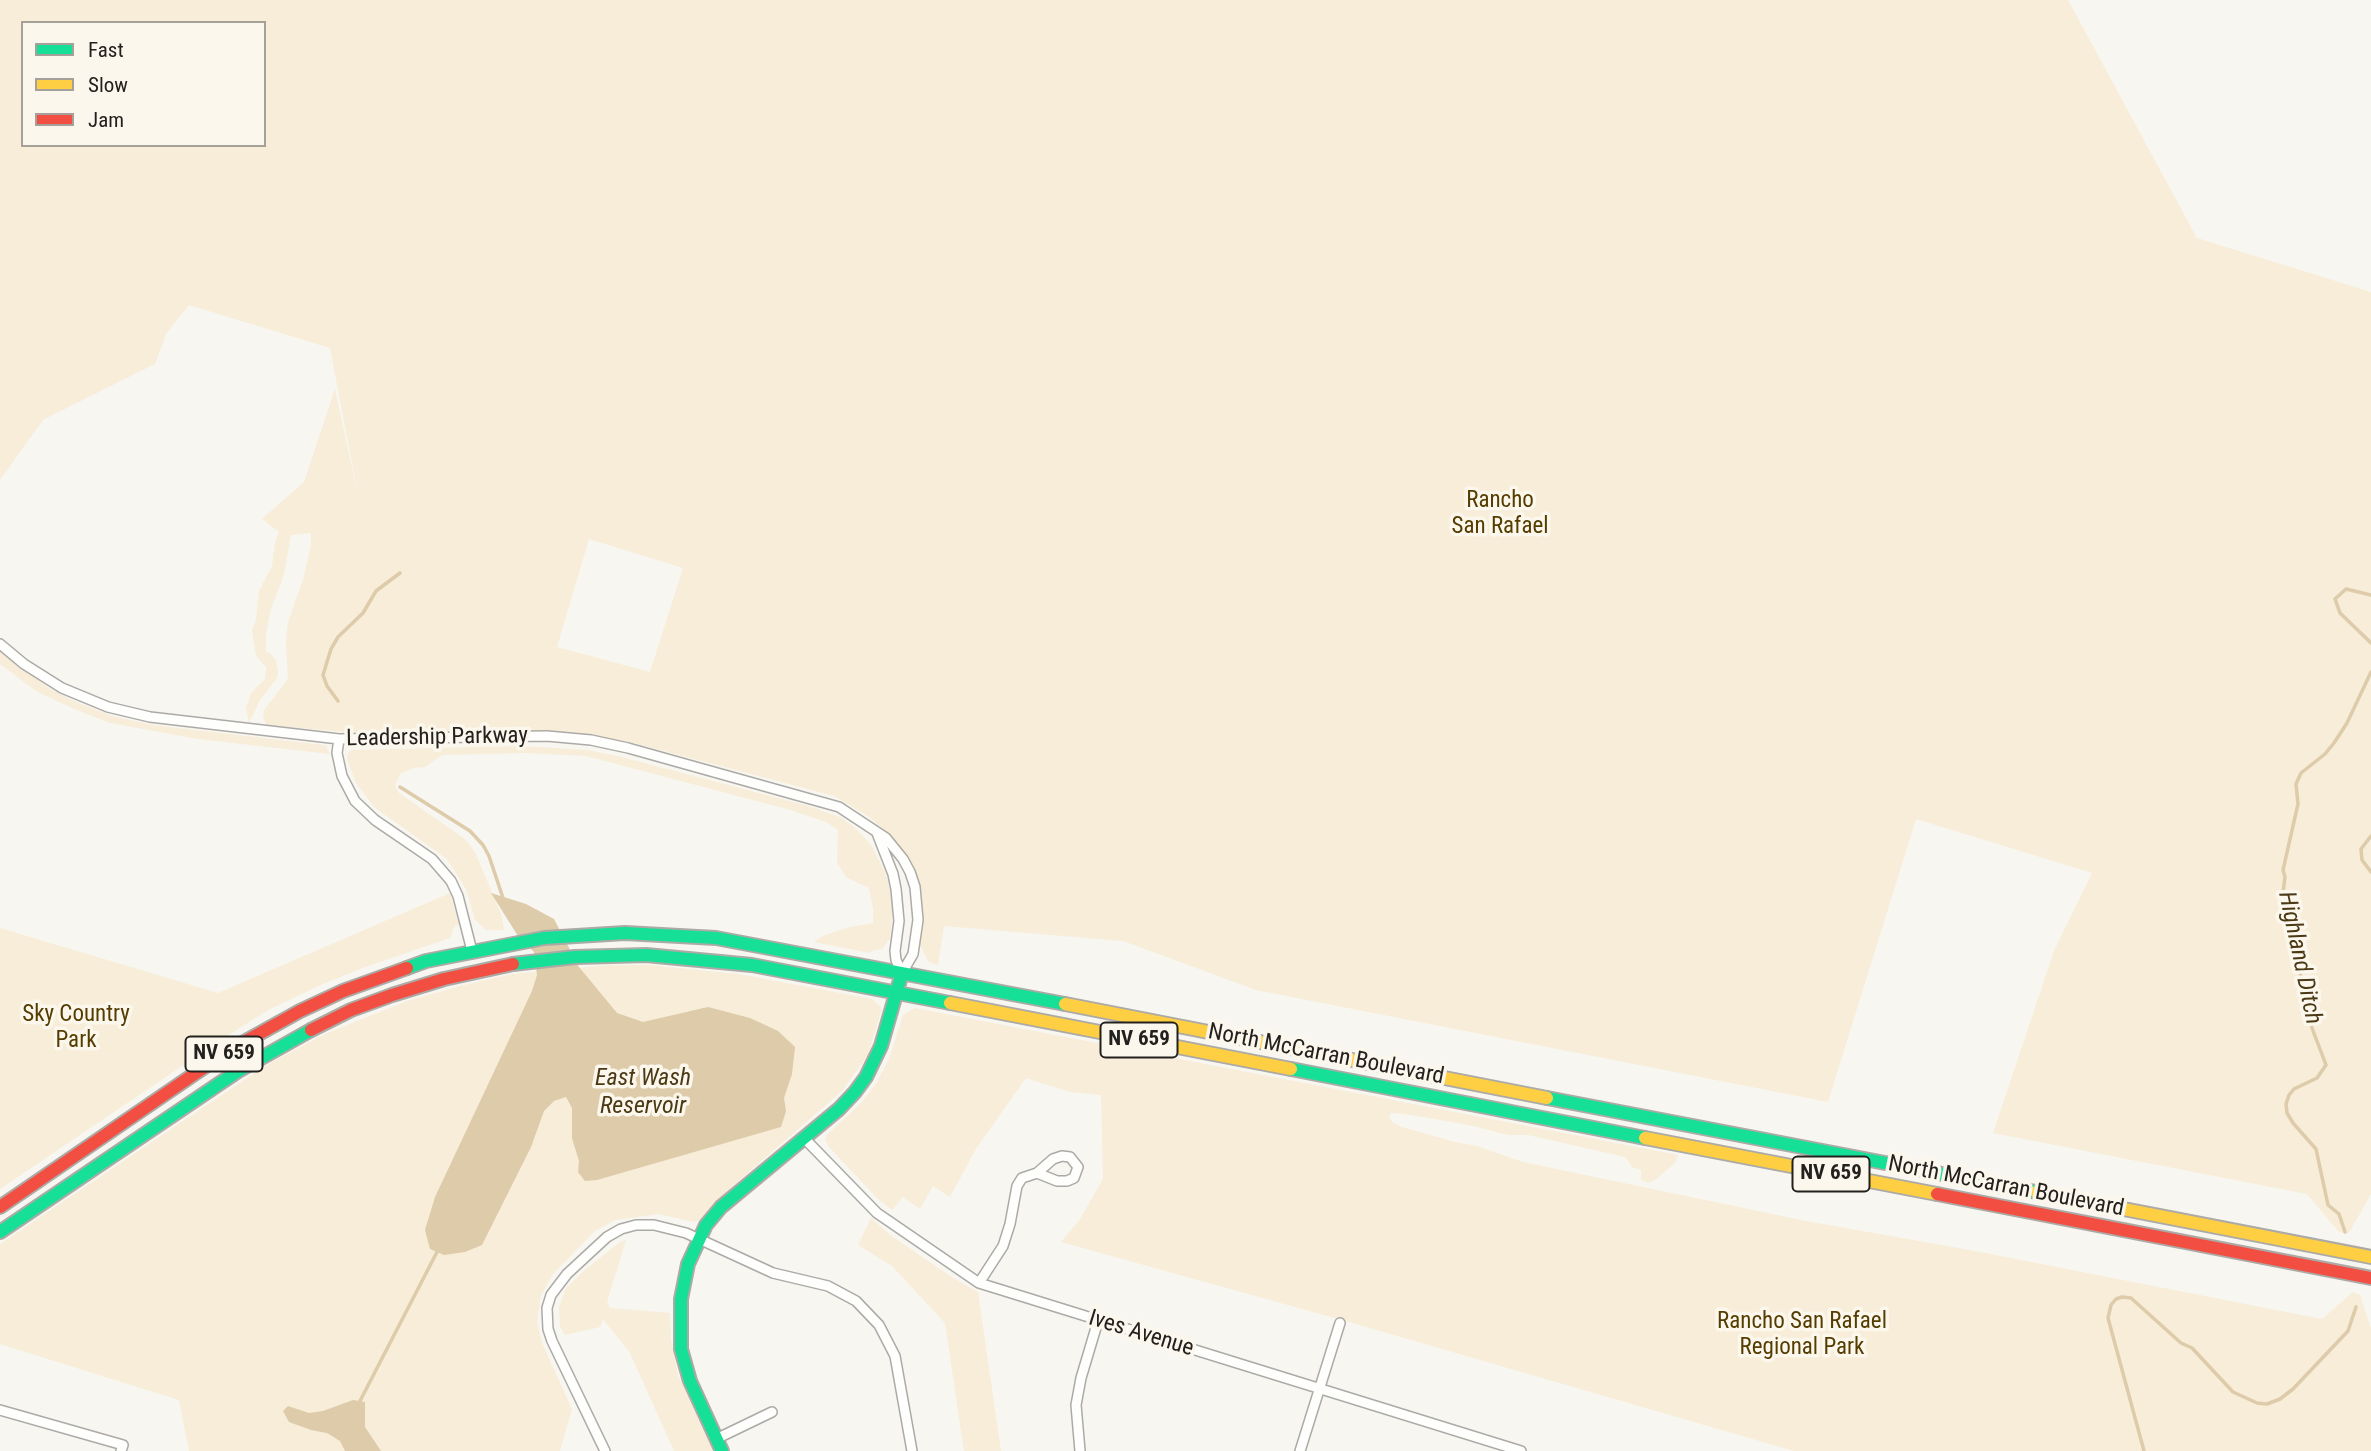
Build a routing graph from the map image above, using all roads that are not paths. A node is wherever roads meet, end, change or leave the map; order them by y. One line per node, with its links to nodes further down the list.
1 (0, 644): 2 (street, Leadership Parkway)
2 (339, 739): 3 (street, Leadership Parkway); 5 (street)
3 (877, 833): 7 (street); 7 (street, Leadership Parkway)
4 (510, 943): 5 (main road, North McCarran Boulevard / NV 659); 6 (main road); 7 (main road, North McCarran Boulevard / NV 659)
5 (472, 951): 8 (main road); 14 (main road, North McCarran Boulevard / NV 659)
6 (477, 971): 8 (main road, North McCarran Boulevard / NV 659); 9 (main road, North McCarran Boulevard / NV 659)
7 (902, 973): 9 (main road); 10 (main road, North McCarran Boulevard / NV 659)
8 (444, 979): 15 (main road, North McCarran Boulevard / NV 659)
9 (897, 993): 11 (main road, North McCarran Boulevard / NV 659); 12 (main road)
10 (1515, 1091): 11 (main road); 16 (main road, North McCarran Boulevard / NV 659)
11 (1511, 1112): 19 (main road, North McCarran Boulevard / NV 659)
12 (804, 1138): 17 (main road); 21 (street, Ives Avenue)
13 (1037, 1173): 21 (street)
14 (0, 1206)
15 (0, 1232)
16 (2269, 1237): 18 (main road, North McCarran Boulevard / NV 659); 19 (main road)
17 (699, 1239): 27 (main road); 29 (street); 30 (street)
18 (2371, 1257)
19 (2265, 1258): 20 (main road, North McCarran Boulevard / NV 659)
20 (2371, 1278)
21 (979, 1283): 22 (street, Ives Avenue)
22 (1098, 1321): 24 (street, Ives Avenue); 31 (street)
23 (1340, 1323): 24 (street)
24 (1319, 1390): 32 (street); 33 (street, Ives Avenue)
25 (0, 1410): 28 (street)
26 (772, 1412): 27 (street)
27 (719, 1445)
28 (122, 1448)
29 (605, 1451)
30 (912, 1451)
31 (1080, 1451)
32 (1300, 1451)
33 (1521, 1451)

